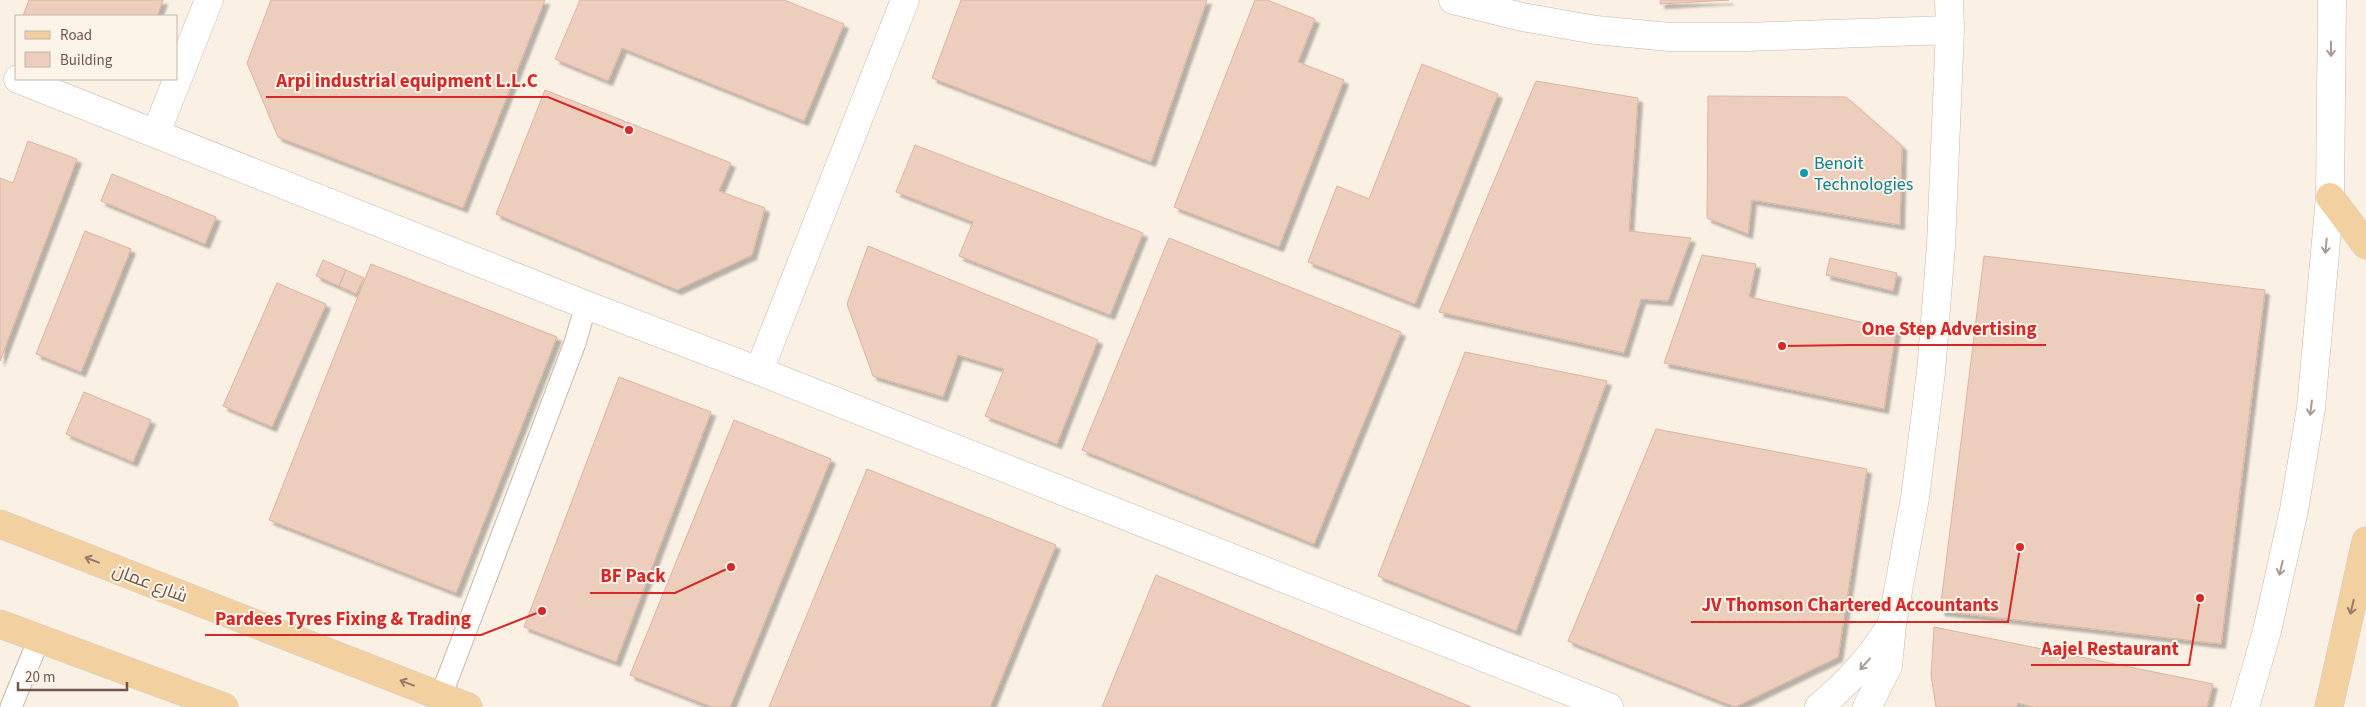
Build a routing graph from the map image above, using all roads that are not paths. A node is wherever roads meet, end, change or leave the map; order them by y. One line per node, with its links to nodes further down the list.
1 (209, 0): 9 (street)
2 (905, 0): 16 (street)
3 (1453, 0): 6 (street)
4 (1949, 0): 6 (street)
5 (2332, 0): 13 (street, one-way to 13)
6 (1950, 30): 20 (street)
7 (0, 72): 8 (street)
8 (15, 77)
9 (178, 78)
10 (22, 80): 12 (street)
11 (177, 80): 12 (street)
12 (156, 133): 15 (street)
13 (2330, 197): 14 (main road); 30 (street, one-way to 30)
14 (2366, 245)
15 (586, 305): 16 (street); 22 (lane)
16 (759, 371): 27 (street)
17 (0, 524): 22 (main road, شارع عمان, one-way to 17)
18 (2366, 541): 23 (main road, one-way to 23)
19 (0, 624): 21 (main road)
20 (1892, 624): 28 (street, one-way to 28); 29 (street)
21 (39, 639): 24 (lane); 25 (main road)
22 (441, 696): 26 (main road, شارع عمان)
23 (2333, 701)
24 (11, 707)
25 (224, 707)
26 (468, 707)
27 (1609, 707)
28 (1819, 707)
29 (1867, 707)
30 (2245, 707)

